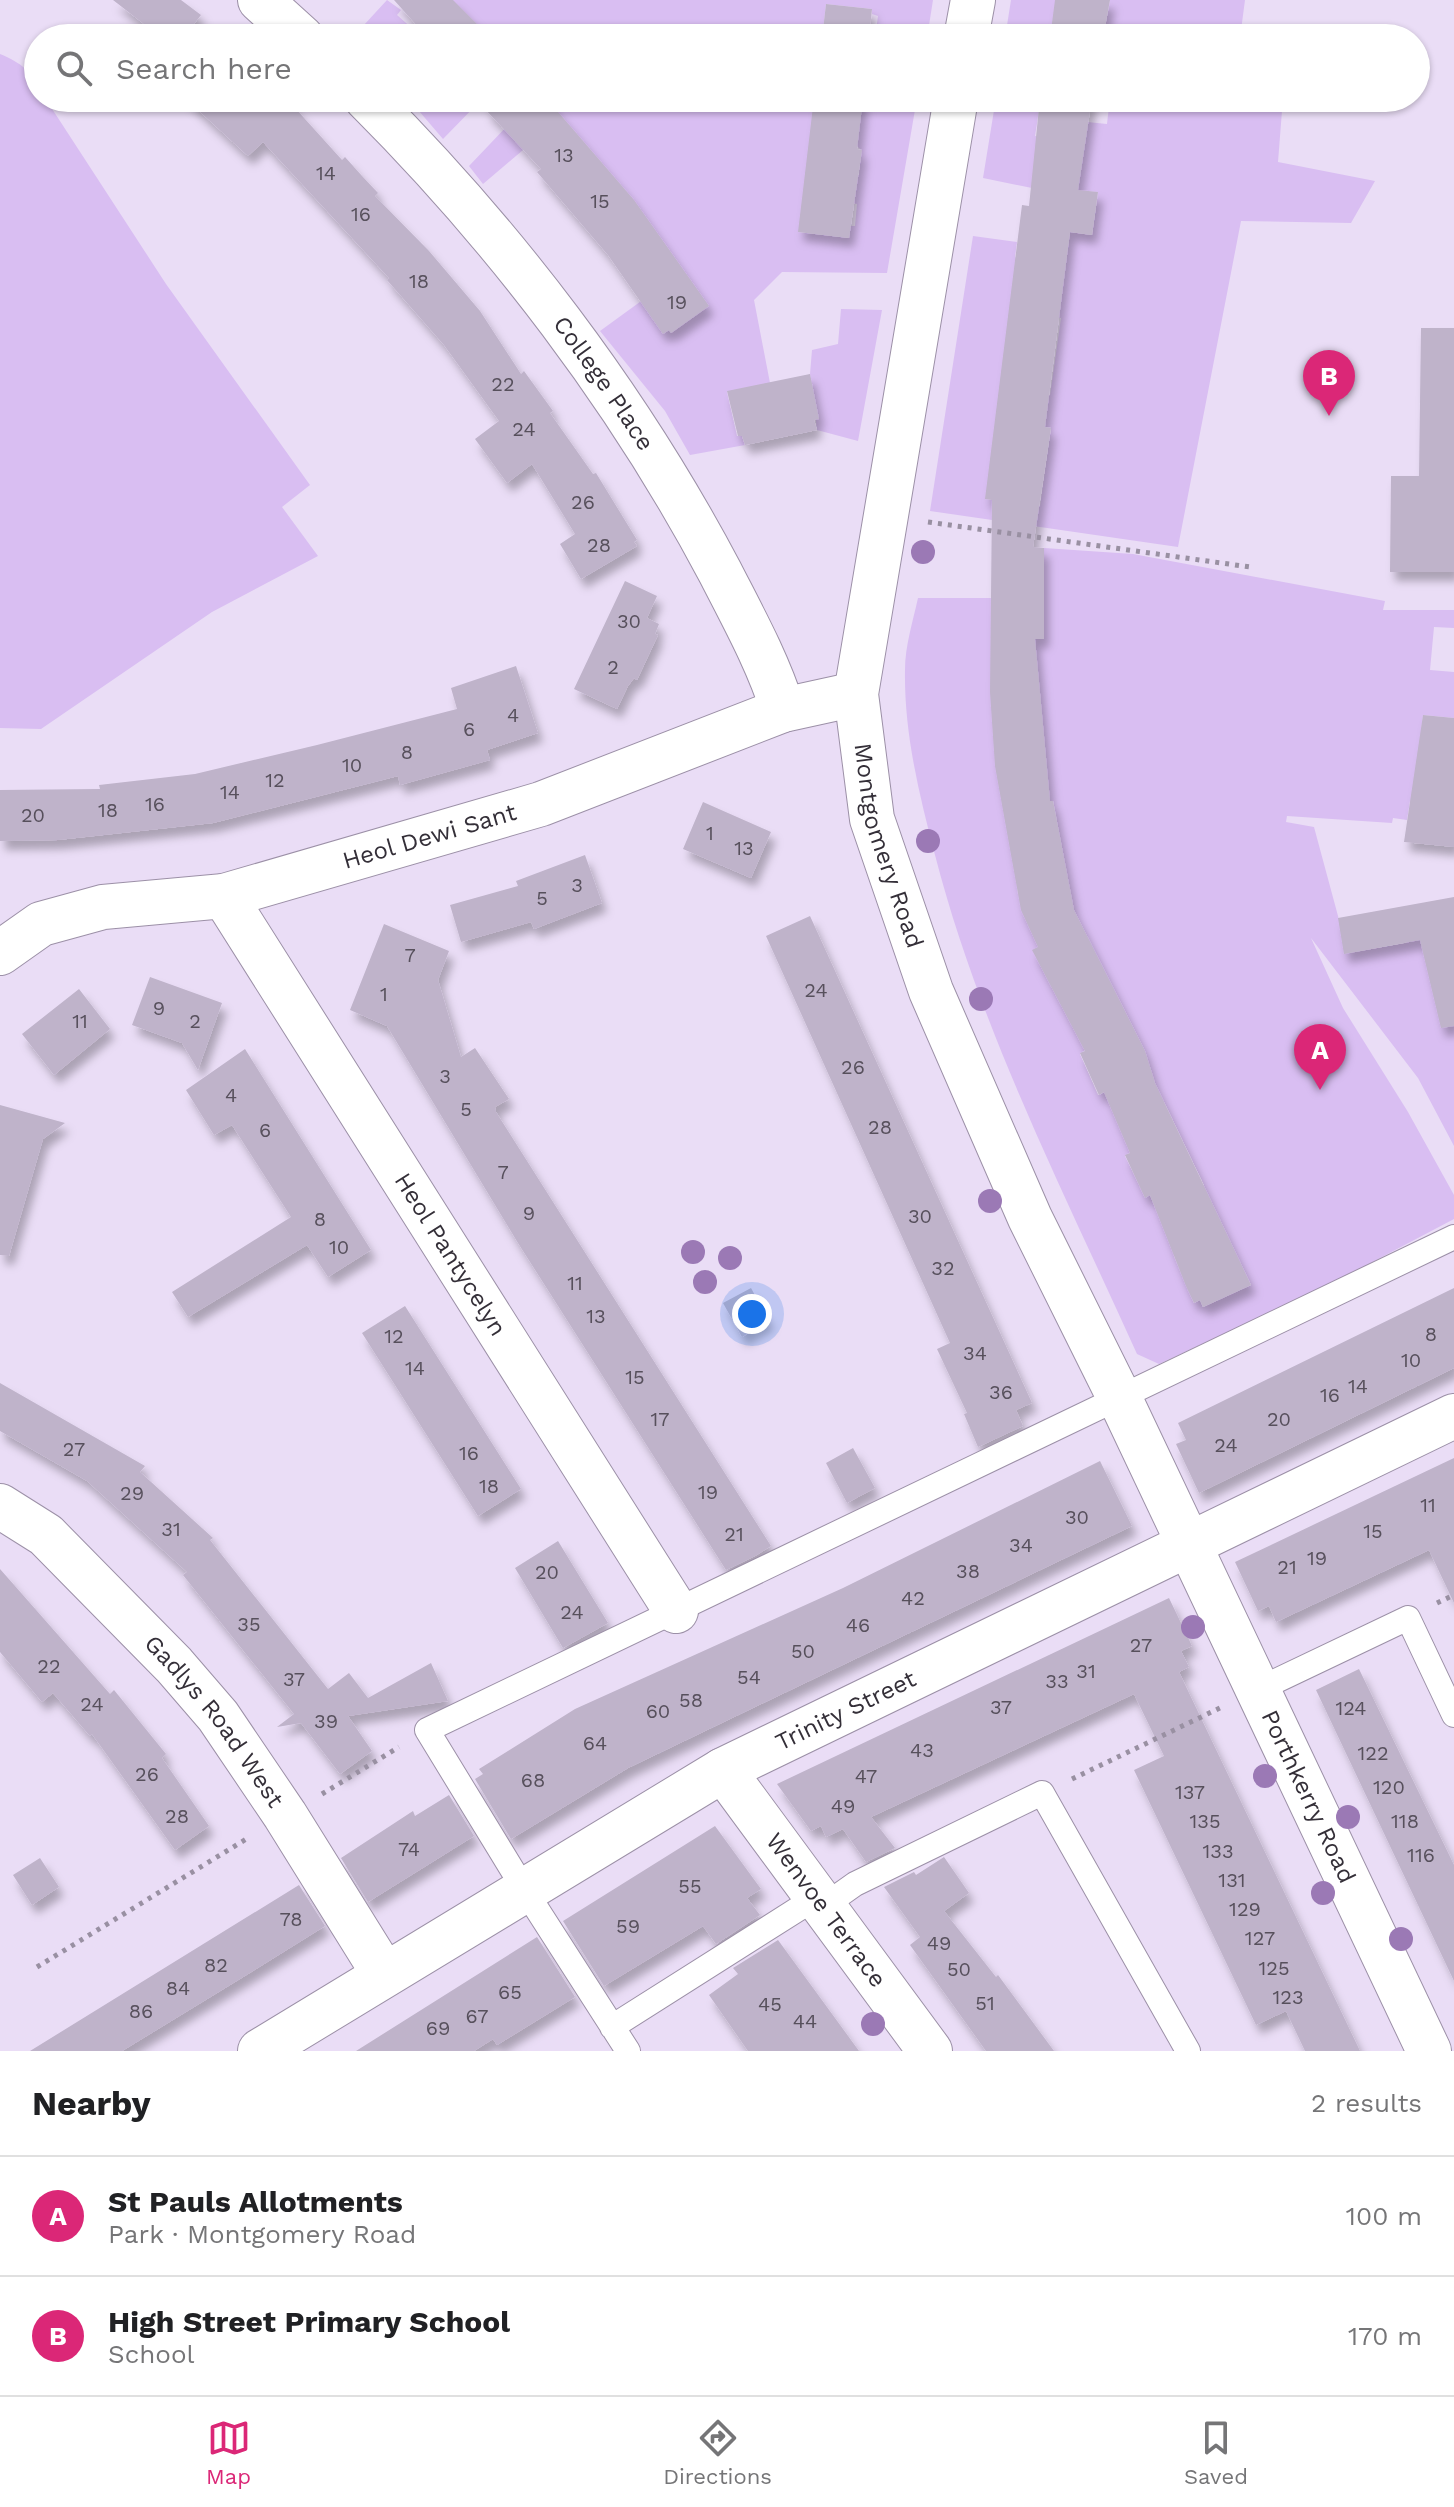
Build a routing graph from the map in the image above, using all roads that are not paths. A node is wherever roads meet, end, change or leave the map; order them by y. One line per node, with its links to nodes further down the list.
1 (260, 0): 3 (street)
2 (973, 0): 4 (street)
3 (287, 24)
4 (969, 24)
5 (380, 112): 8 (street, College Place)
6 (954, 112): 7 (street, Montgomery Road)
7 (856, 694): 8 (street, Heol Dewi Sant); 13 (street, Montgomery Road)
8 (783, 710): 9 (street, Heol Dewi Sant)
9 (224, 896): 10 (street, Heol Dewi Sant); 17 (street, Heol Pantycelyn)
10 (21, 922): 11 (street, Heol Dewi Sant)
11 (0, 953)
12 (1454, 1237): 13 (lane)
13 (1120, 1399): 16 (street, Montgomery Road); 17 (lane)
14 (1454, 1416): 16 (street, Trinity Street)
15 (0, 1506): 23 (street, Gadlys Road West)
16 (1187, 1543): 18 (street, Porthkerry Road); 20 (street, Trinity Street)
17 (676, 1611): 21 (lane)
18 (1257, 1690): 19 (lane); 29 (street, Porthkerry Road)
19 (1454, 1715)
20 (723, 1770): 21 (street, Trinity Street); 22 (street, Wenvoe Terrace)
21 (524, 1889): 23 (street, Trinity Street); 24 (lane)
22 (820, 1902): 24 (lane); 27 (street, Wenvoe Terrace); 28 (lane)
23 (384, 1974): 25 (street, Trinity Street)
24 (612, 2027): 26 (lane)
25 (266, 2049)
26 (628, 2051)
27 (930, 2051)
28 (1188, 2051)
29 (1429, 2051)

